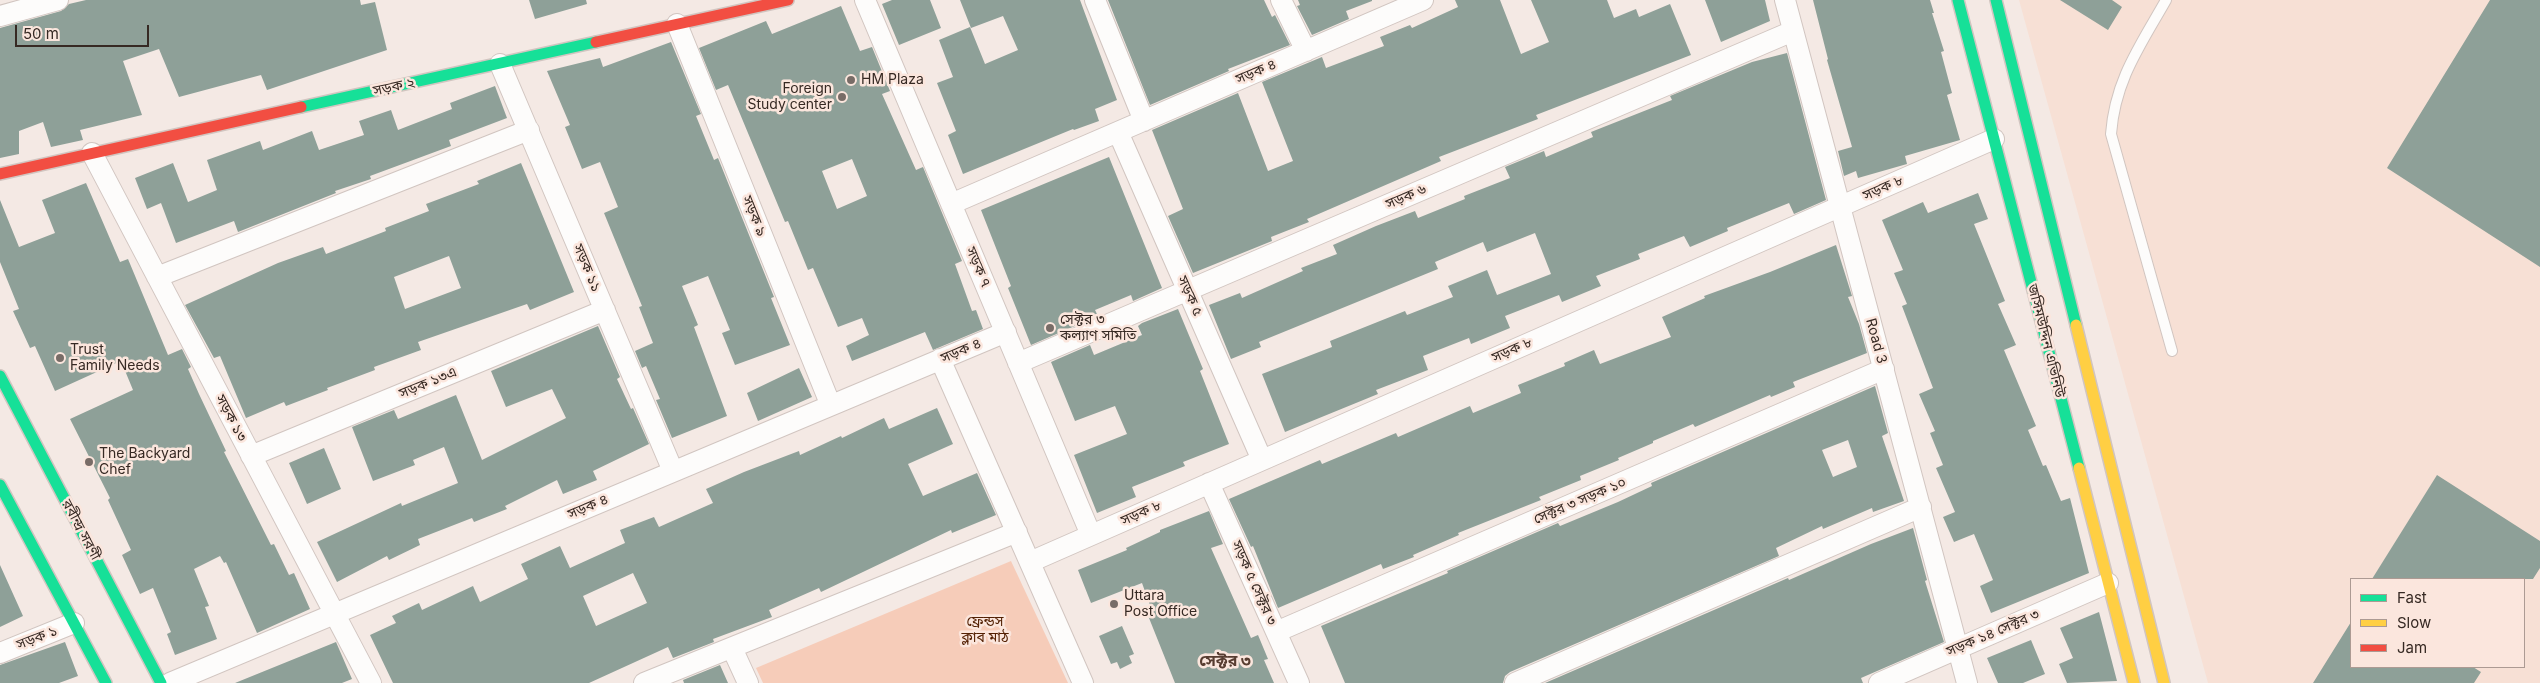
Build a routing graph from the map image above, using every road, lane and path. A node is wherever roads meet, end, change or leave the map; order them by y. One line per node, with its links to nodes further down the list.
1 (58, 0): 11 (street)
2 (788, 0): 12 (street, সড়ক ২)
3 (865, 0): 22 (street, সড়ক ৭)
4 (1095, 0): 16 (street)
5 (1282, 0): 14 (street)
6 (1423, 0): 14 (street, সড়ক ৪)
7 (1785, 0): 13 (street, Road 3)
8 (1958, 0): 19 (street, জসিমউদ্দিন এভিনিউ)
9 (2166, 0): 28 (lane)
10 (1997, 1): 62 (street)
11 (0, 16)
12 (677, 24): 15 (street, সড়ক ২); 33 (street, সড়ক ৯)
13 (1793, 31): 23 (street, Road 3); 25 (street, সড়ক ৬)
14 (1306, 51): 16 (street, সড়ক ৪)
15 (500, 64): 17 (street, সড়ক ১১); 20 (street, সড়ক ২)
16 (1144, 121): 18 (street, সড়ক ৪)
17 (529, 130): 24 (street); 26 (street, সড়ক ১১)
18 (1118, 132): 22 (street, সড়ক ৪); 25 (street, সড়ক ৫)
19 (1994, 139): 23 (street, সড়ক ৮); 43 (street, জসিমউদ্দিন এভিনিউ)
20 (92, 154): 21 (street, সড়ক ২); 24 (street, সড়ক ১৩)
21 (0, 174)
22 (951, 204): 27 (street, সড়ক ৭)
23 (1841, 206): 31 (street, Road 3); 35 (street, সড়ক ৮)
24 (157, 277): 34 (street, সড়ক ১৩)
25 (1188, 290): 30 (street, সড়ক ৬); 35 (street, সড়ক ৫)
26 (605, 310): 34 (street, সড়ক ১৩এ); 36 (street, সড়ক ১১)
27 (1006, 332): 29 (street, সড়ক ৪); 30 (street, সড়ক ৭)
28 (2172, 351)
29 (940, 359): 33 (street, সড়ক ৪); 40 (street)
30 (1018, 363): 41 (street, সড়ক ৭)
31 (1884, 369): 39 (street, Road 3); 46 (street, সেক্টর ৩ সড়ক ১০)
32 (0, 376): 51 (street, রবীন্দ্র সরণী)
33 (826, 407): 36 (street, সড়ক ৪)
34 (251, 456): 44 (street, সড়ক ১৩)
35 (1262, 460): 37 (street, সড়ক ৮)
36 (670, 473): 44 (street, সড়ক ৪)
37 (1209, 483): 41 (street, সড়ক ৮); 46 (street, সড়ক ৫ সেক্টর ৩)
38 (0, 484): 45 (street)
39 (1921, 507): 48 (street, Road 3); 58 (street)
40 (1017, 532): 42 (street); 47 (street)
41 (1092, 535): 42 (street, সড়ক ৮)
42 (1030, 562): 56 (street)
43 (2108, 583): 48 (street, সড়ক ১৪ সেক্টর ৩); 61 (street, জসিমউদ্দিন এভিনিউ)
44 (334, 614): 52 (street, সড়ক ৪); 53 (street, সড়ক ১৩)
45 (74, 623): 49 (street, সড়ক ১); 50 (street)
46 (1276, 632): 57 (street, সড়ক ৫ সেক্টর ৩)
47 (732, 648): 54 (street); 55 (street)
48 (1958, 648): 59 (street, সড়ক ১৪ সেক্টর ৩); 60 (street, Road 3)
49 (0, 652)
50 (106, 683)
51 (161, 683)
52 (170, 683)
53 (371, 683)
54 (644, 683)
55 (748, 683)
56 (1084, 683)
57 (1299, 683)
58 (1515, 683)
59 (1879, 683)
60 (1967, 683)
61 (2134, 683)
62 (2164, 683)

